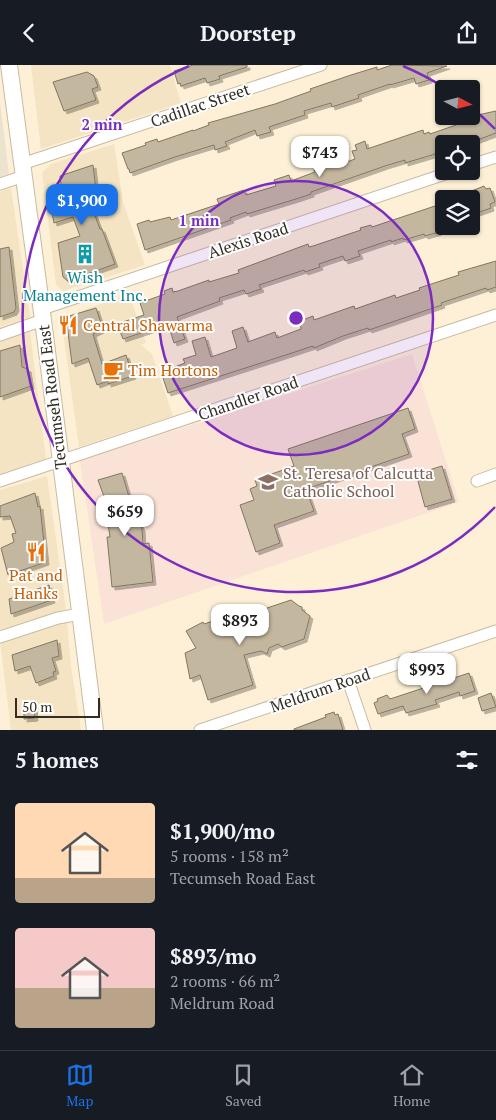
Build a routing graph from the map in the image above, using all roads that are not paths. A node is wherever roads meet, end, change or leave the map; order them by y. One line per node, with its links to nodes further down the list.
1 (9, 65): 5 (main road, Tecumseh Road East)
2 (321, 65): 5 (street, Cadillac Street)
3 (496, 157): 4 (street)
4 (480, 162)
5 (23, 170): 7 (street, Cadillac Street); 8 (main road, Tecumseh Road East)
6 (435, 178): 8 (street, Alexis Road)
7 (0, 184)
8 (42, 315): 10 (street, Alexis Road); 11 (main road, Tecumseh Road East)
9 (496, 315): 11 (street, Chandler Road)
10 (0, 335)
11 (60, 461): 13 (street, Chandler Road); 15 (main road, Tecumseh Road East)
12 (496, 474): 14 (street)
13 (0, 481)
14 (477, 481)
15 (80, 614): 17 (street); 19 (main road, Tecumseh Road East)
16 (496, 631): 18 (street, Meldrum Road)
17 (0, 637)
18 (348, 680): 20 (street, Meldrum Road); 21 (street)
19 (95, 730)
20 (200, 730)
21 (365, 730)

